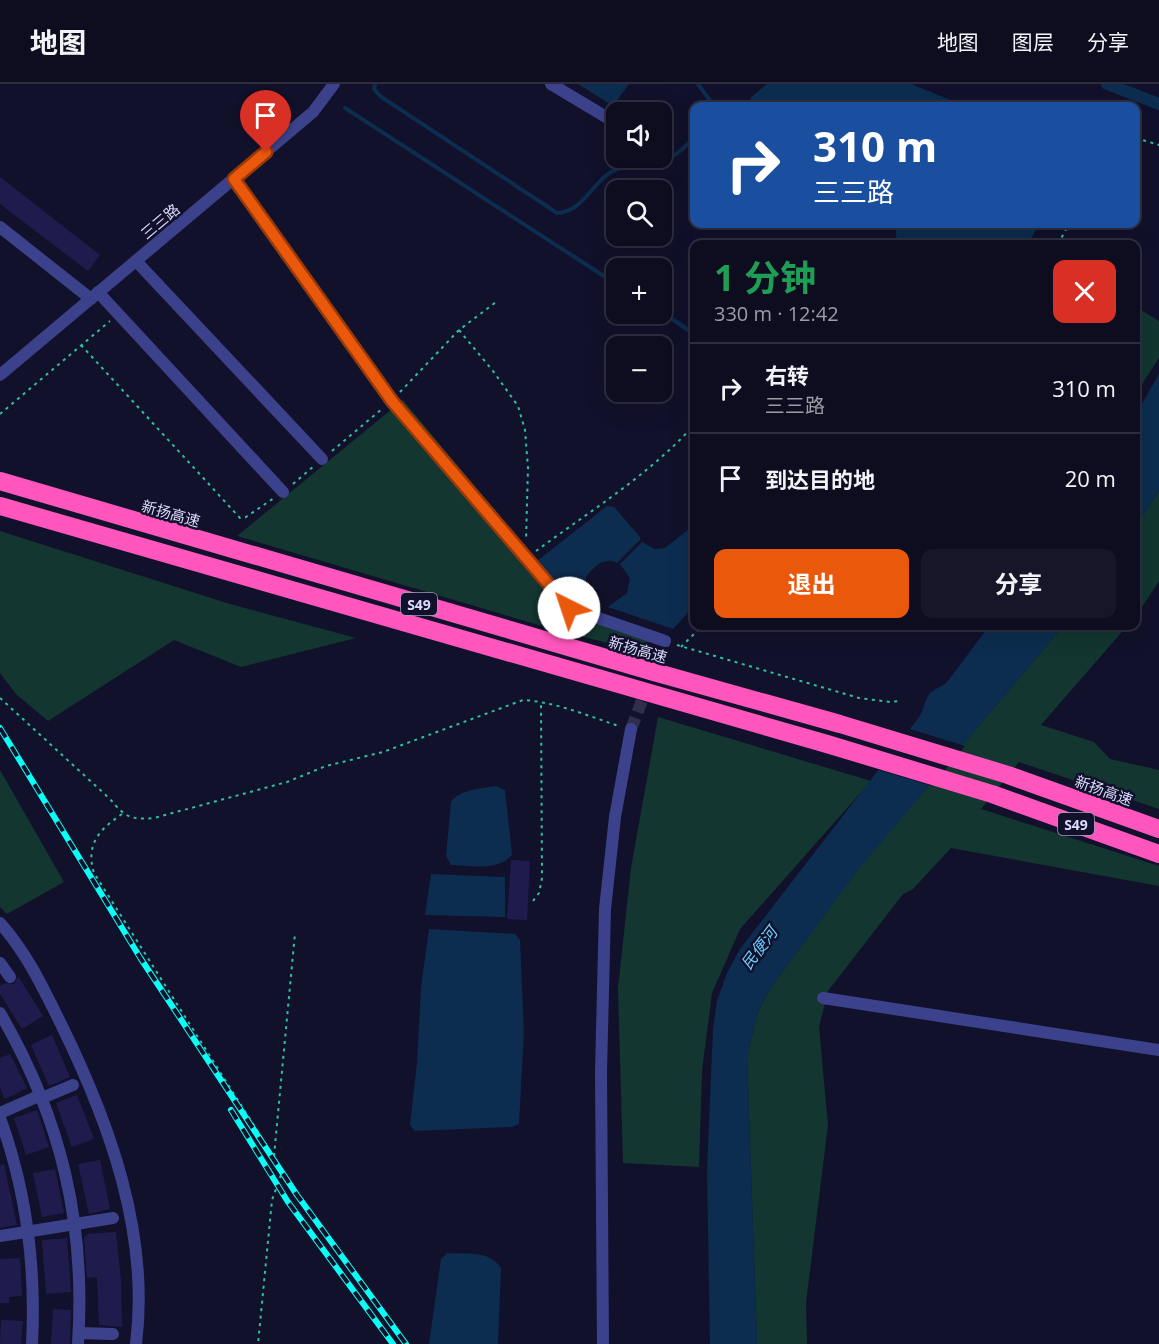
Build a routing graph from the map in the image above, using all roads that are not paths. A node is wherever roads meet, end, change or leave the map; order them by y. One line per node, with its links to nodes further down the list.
1 (334, 84): 4 (street, 三三路)
2 (551, 84): 3 (street)
3 (606, 117)
4 (234, 179): 6 (street, 三三路); 13 (street)
5 (0, 227): 7 (street)
6 (136, 261): 7 (street, 三三路); 9 (street)
7 (95, 296): 8 (street, 三三路); 11 (street)
8 (0, 375)
9 (322, 459)
10 (0, 481): 15 (highway, 新扬高速 / S49)
11 (283, 492)
12 (0, 506): 16 (highway, S49)
13 (665, 641)
14 (631, 729): 35 (street)
15 (1159, 829)
16 (1159, 854)
17 (0, 923): 34 (street)
18 (0, 963): 19 (street)
19 (10, 977)
20 (823, 998): 22 (street)
21 (0, 1013): 24 (street)
22 (1159, 1050)
23 (73, 1085): 24 (street)
24 (41, 1097): 25 (street); 28 (street)
25 (0, 1113)
26 (0, 1118): 29 (street)
27 (113, 1218): 28 (street)
28 (75, 1224): 29 (street); 32 (street)
29 (29, 1231): 30 (street); 33 (street)
30 (0, 1236)
31 (113, 1334): 32 (street)
32 (79, 1338)
33 (32, 1344)
34 (136, 1344)
35 (603, 1344)

